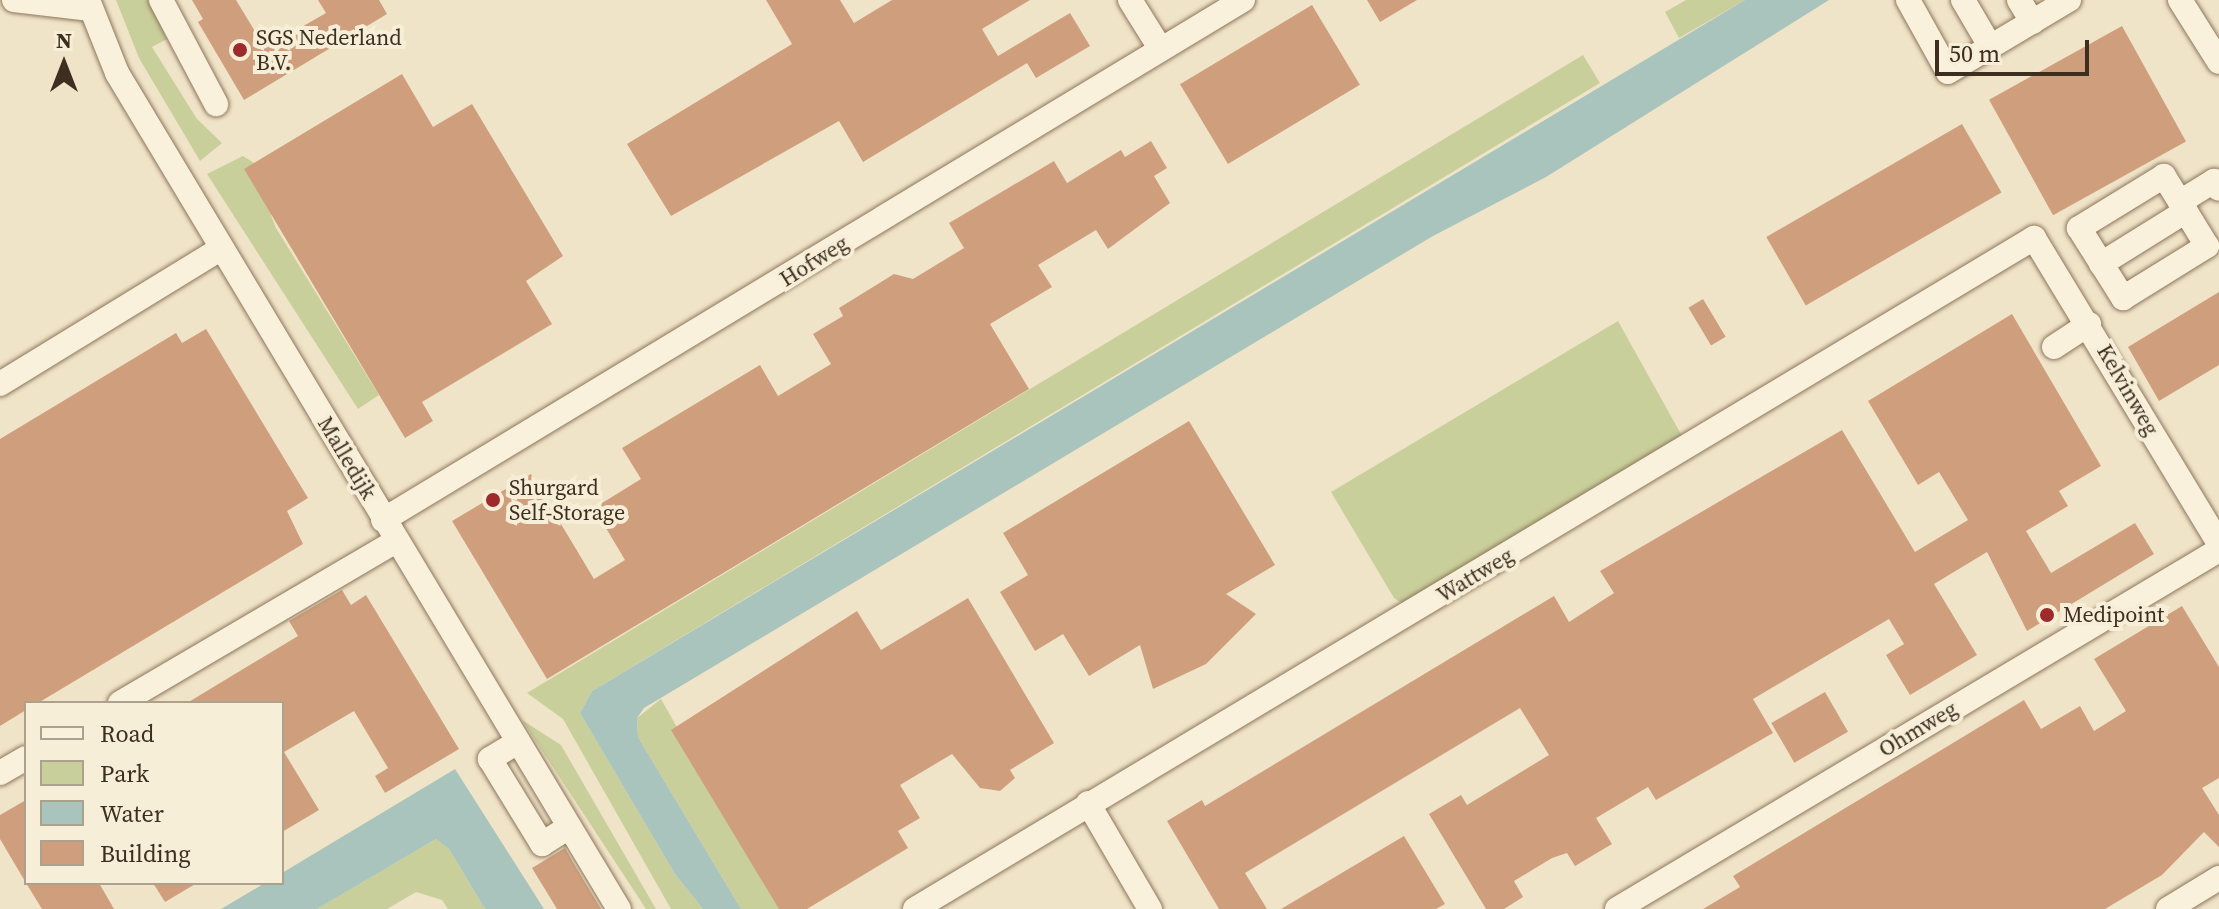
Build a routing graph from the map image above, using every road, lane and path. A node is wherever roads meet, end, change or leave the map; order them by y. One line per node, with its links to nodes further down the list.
1 (14, 0): 10 (street)
2 (161, 0): 15 (street)
3 (1130, 0): 13 (street)
4 (1243, 0): 13 (street, Hofweg)
5 (1908, 0): 12 (street)
6 (1963, 0): 12 (street)
7 (2019, 0): 11 (street)
8 (2069, 0): 11 (street)
9 (2180, 0): 14 (street)
10 (89, 5): 19 (street, Malledijk)
11 (2032, 22): 12 (street)
12 (1990, 46)
13 (1160, 48): 24 (street, Hofweg)
14 (2219, 62)
15 (216, 104)
16 (2217, 182): 17 (street)
17 (2183, 207): 20 (street); 20 (street); 20 (street)
18 (2034, 238): 21 (street, Kelvinweg); 31 (street, Wattweg)
19 (222, 248): 23 (street); 24 (street, Malledijk)
20 (2101, 264)
21 (2089, 324): 22 (street); 26 (street, Kelvinweg)
22 (2054, 347)
23 (0, 384)
24 (383, 520): 25 (street, Malledijk)
25 (396, 541): 27 (street); 28 (street, Malledijk)
26 (2219, 547): 37 (street, Ohmweg)
27 (123, 701)
28 (518, 742): 32 (street, Malledijk); 32 (street)
29 (24, 759): 30 (street)
30 (0, 773)
31 (1088, 803): 35 (street, Wattweg); 36 (street)
32 (569, 827): 34 (street, Malledijk)
33 (2219, 878): 38 (street)
34 (619, 909)
35 (915, 909)
36 (1150, 909)
37 (1617, 909)
38 (2168, 909)

